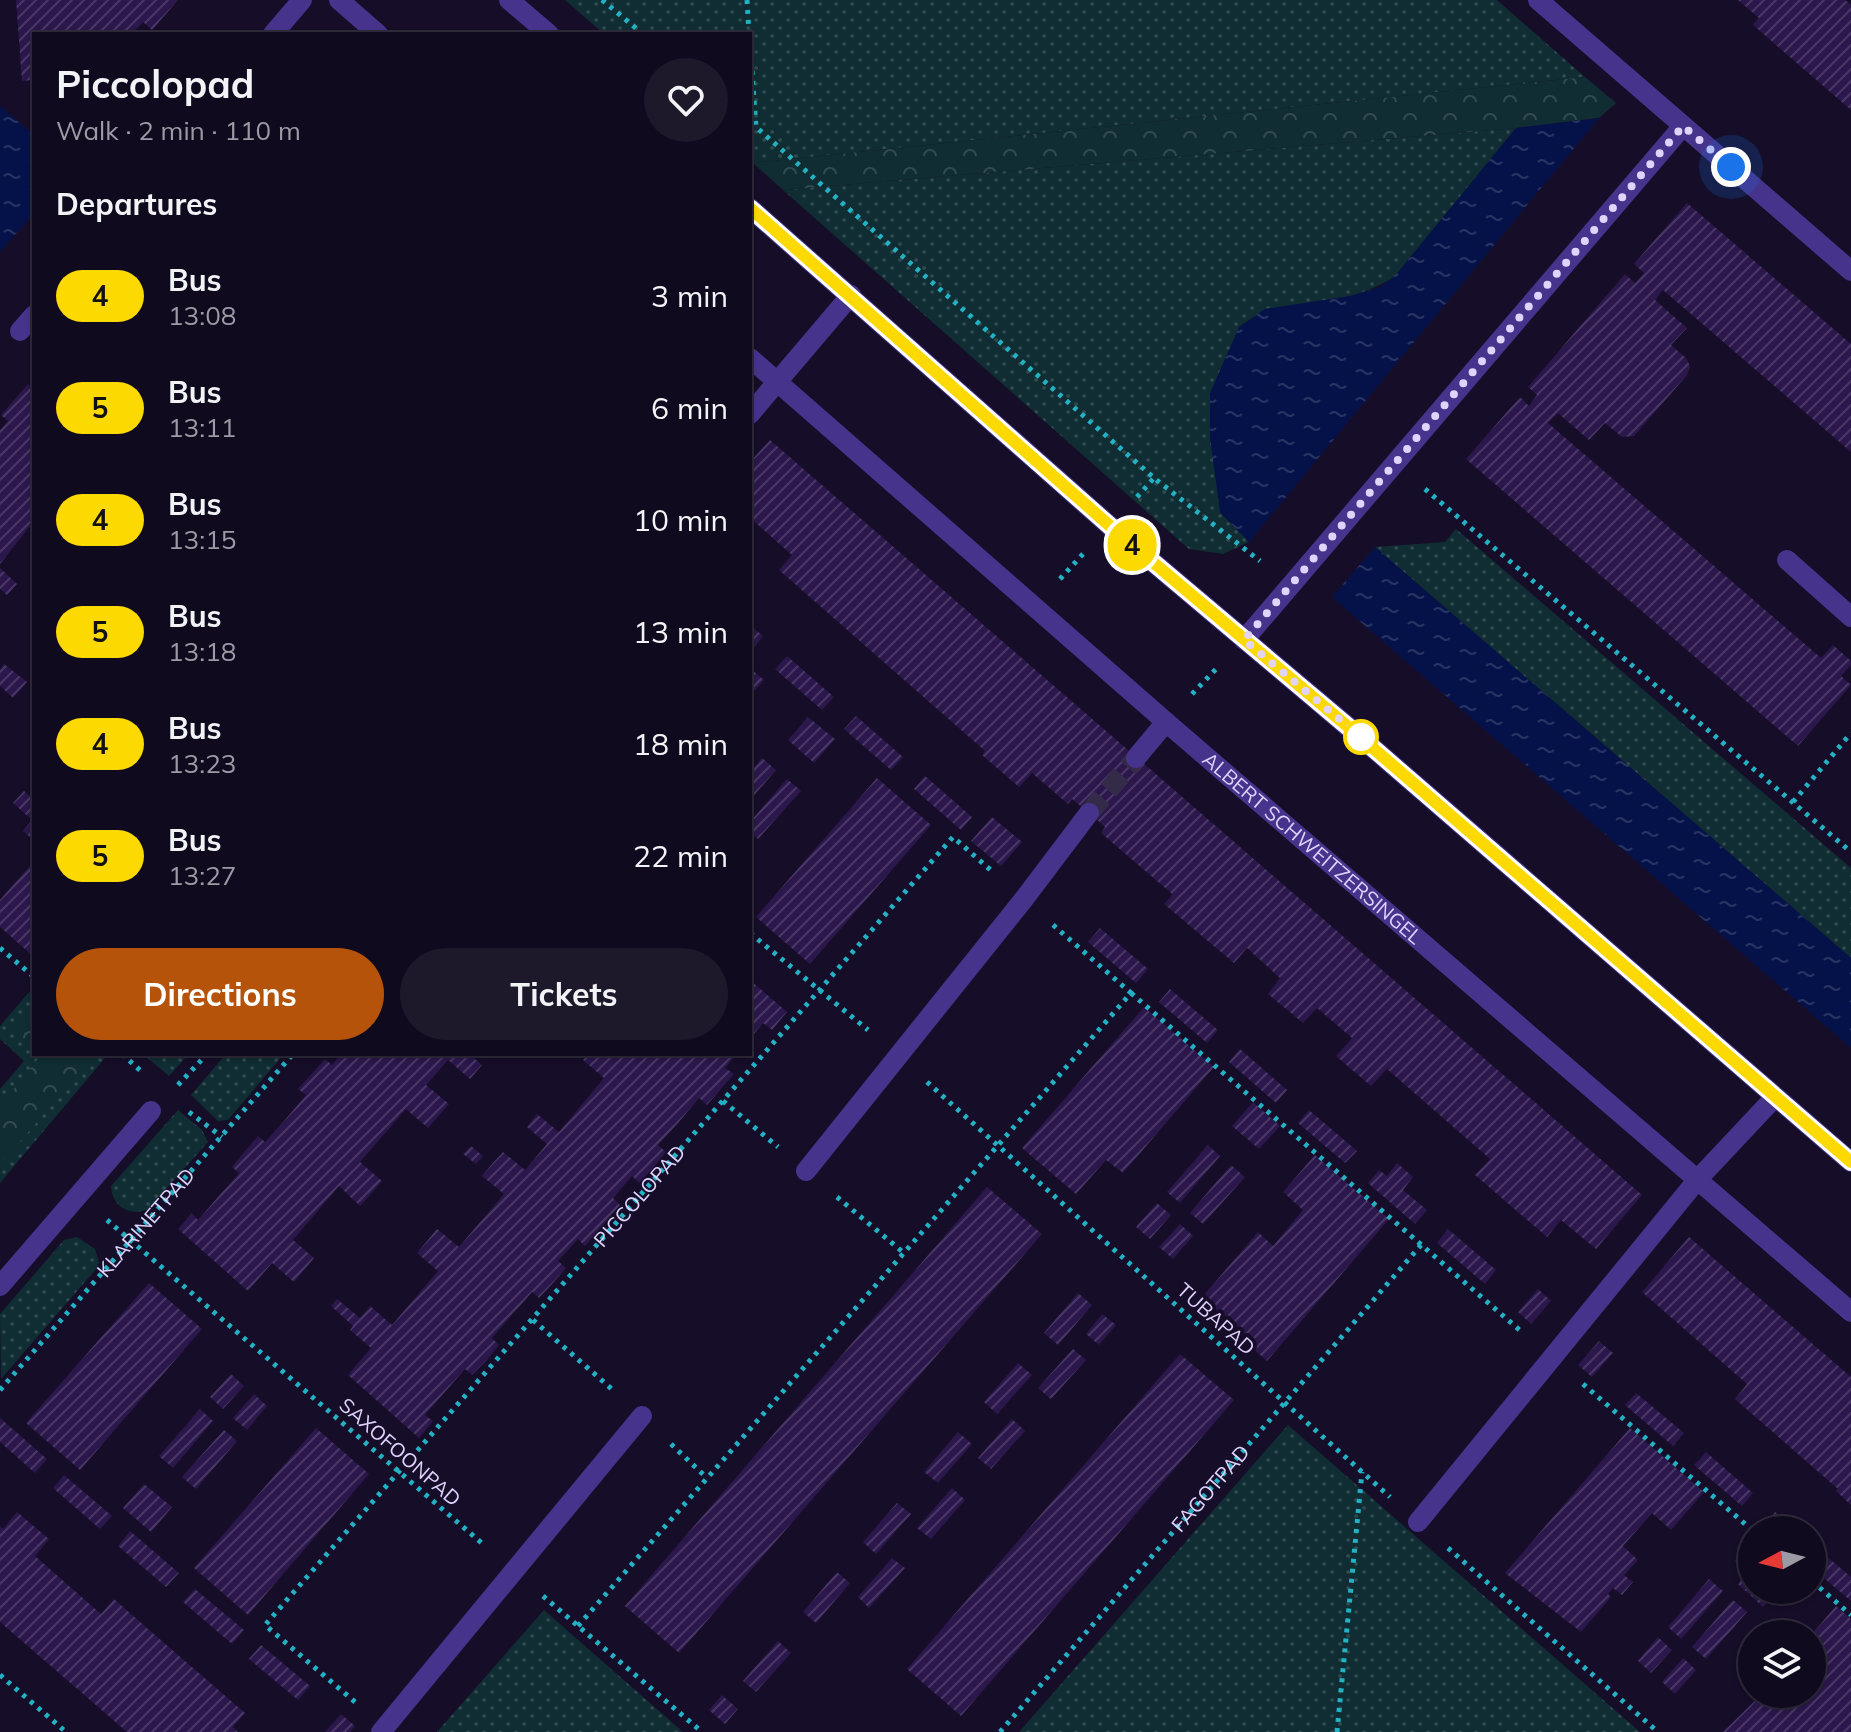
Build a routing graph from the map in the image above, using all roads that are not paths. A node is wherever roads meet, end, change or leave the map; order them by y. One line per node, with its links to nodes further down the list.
1 (302, 0): 5 (street)
2 (339, 0): 6 (street)
3 (509, 0): 7 (street)
4 (1538, 0): 8 (street)
5 (275, 32)
6 (376, 32)
7 (547, 32)
8 (1683, 126): 10 (street); 19 (street)
9 (752, 210): 11 (street)
10 (1851, 271)
11 (851, 295): 15 (street); 19 (street)
12 (32, 317): 13 (street)
13 (20, 331)
14 (752, 360): 15 (street, ALBERT SCHWEITZERSINGEL)
15 (777, 382): 16 (street); 20 (street, ALBERT SCHWEITZERSINGEL)
16 (752, 412)
17 (1787, 560): 18 (street)
18 (1851, 617)
19 (1244, 640): 23 (street)
20 (1166, 722): 21 (street); 27 (street, ALBERT SCHWEITZERSINGEL)
21 (1136, 758)
22 (1089, 813): 26 (street)
23 (1775, 1097): 25 (street); 27 (street)
24 (151, 1111): 28 (street)
25 (1851, 1162)
26 (806, 1171)
27 (1698, 1179): 29 (street, ALBERT SCHWEITZERSINGEL); 31 (street)
28 (0, 1286)
29 (1851, 1312)
30 (642, 1416): 32 (street)
31 (1418, 1522)
32 (383, 1730)

